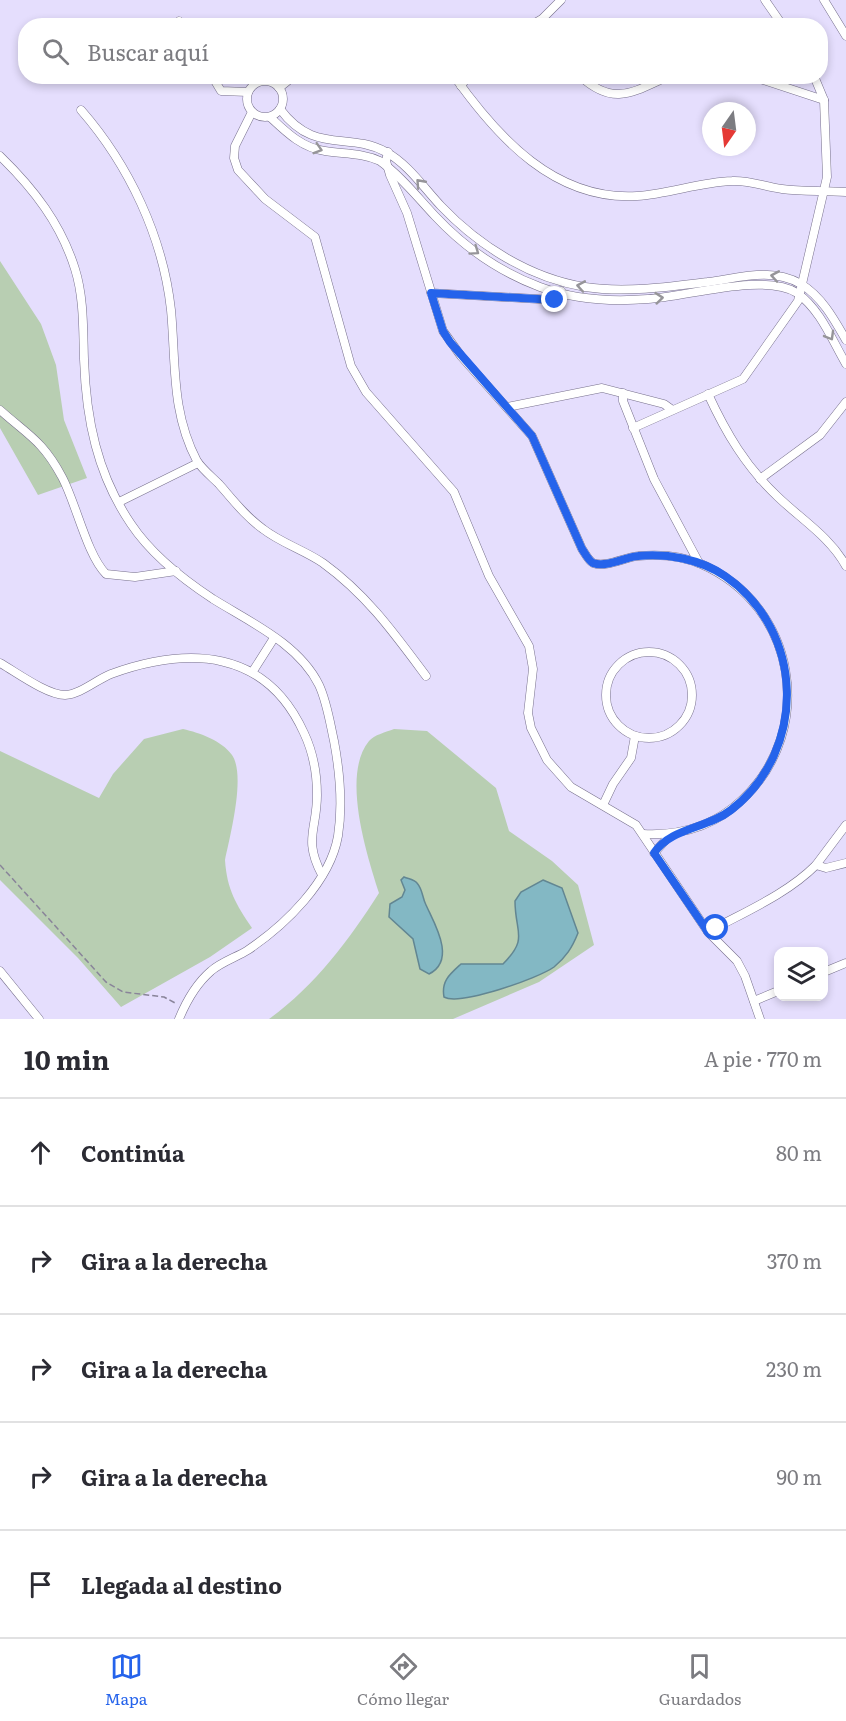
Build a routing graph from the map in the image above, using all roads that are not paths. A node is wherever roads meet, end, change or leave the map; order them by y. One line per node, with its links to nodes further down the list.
1 (561, 0): 4 (street)
2 (765, 0): 5 (street)
3 (824, 0): 6 (street)
4 (547, 18)
5 (777, 18)
6 (846, 36)
7 (217, 84): 17 (street)
8 (255, 84): 17 (street)
9 (276, 84): 16 (street)
10 (284, 84): 16 (street)
11 (592, 84): 12 (street)
12 (650, 84)
13 (775, 84): 18 (street)
14 (817, 84): 18 (street)
15 (460, 86): 26 (street)
16 (279, 88): 20 (street)
17 (248, 92): 21 (street)
18 (824, 100): 26 (street)
19 (81, 110): 42 (street)
20 (280, 110): 22 (street); 23 (street)
21 (252, 112): 22 (street); 53 (street)
22 (270, 117): 25 (street, one-way to 25)
23 (388, 152): 25 (street); 28 (street, one-way to 23)
24 (0, 156): 44 (street)
25 (388, 166): 30 (street); 31 (street, one-way to 31)
26 (826, 190): 27 (street); 29 (street)
27 (846, 192)
28 (562, 282): 29 (street, one-way to 28); 31 (street)
29 (802, 285): 32 (street); 33 (street)
30 (431, 293): 31 (street); 38 (street)
31 (561, 294): 32 (street, one-way to 32)
32 (800, 296): 34 (street, one-way to 34); 36 (street)
33 (846, 340)
34 (846, 364)
35 (623, 393): 38 (street); 39 (street); 41 (street)
36 (708, 394): 39 (street); 43 (street)
37 (846, 402): 43 (street)
38 (507, 407): 45 (street)
39 (671, 409): 41 (street)
40 (0, 410): 47 (street)
41 (633, 428): 45 (street)
42 (198, 463): 44 (street); 51 (street)
43 (760, 479): 46 (street)
44 (119, 502): 47 (street)
45 (699, 563): 56 (street)
46 (846, 566)
47 (176, 570): 48 (street)
48 (274, 638): 50 (street); 60 (street)
49 (0, 663): 50 (street)
50 (253, 671): 60 (street)
51 (426, 676)
52 (635, 736): 52 (street); 53 (street)
53 (603, 805): 55 (street)
54 (846, 825): 59 (street)
55 (643, 834): 56 (street); 57 (street)
56 (672, 834): 57 (street)
57 (654, 853): 61 (street)
58 (846, 863): 59 (street)
59 (816, 865): 61 (street)
60 (322, 874): 68 (street)
61 (708, 932): 66 (street)
62 (846, 963): 63 (street)
63 (828, 970)
64 (0, 971): 67 (street)
65 (774, 993): 66 (street)
66 (754, 1001): 69 (street)
67 (37, 1018)
68 (179, 1019)
69 (760, 1019)

